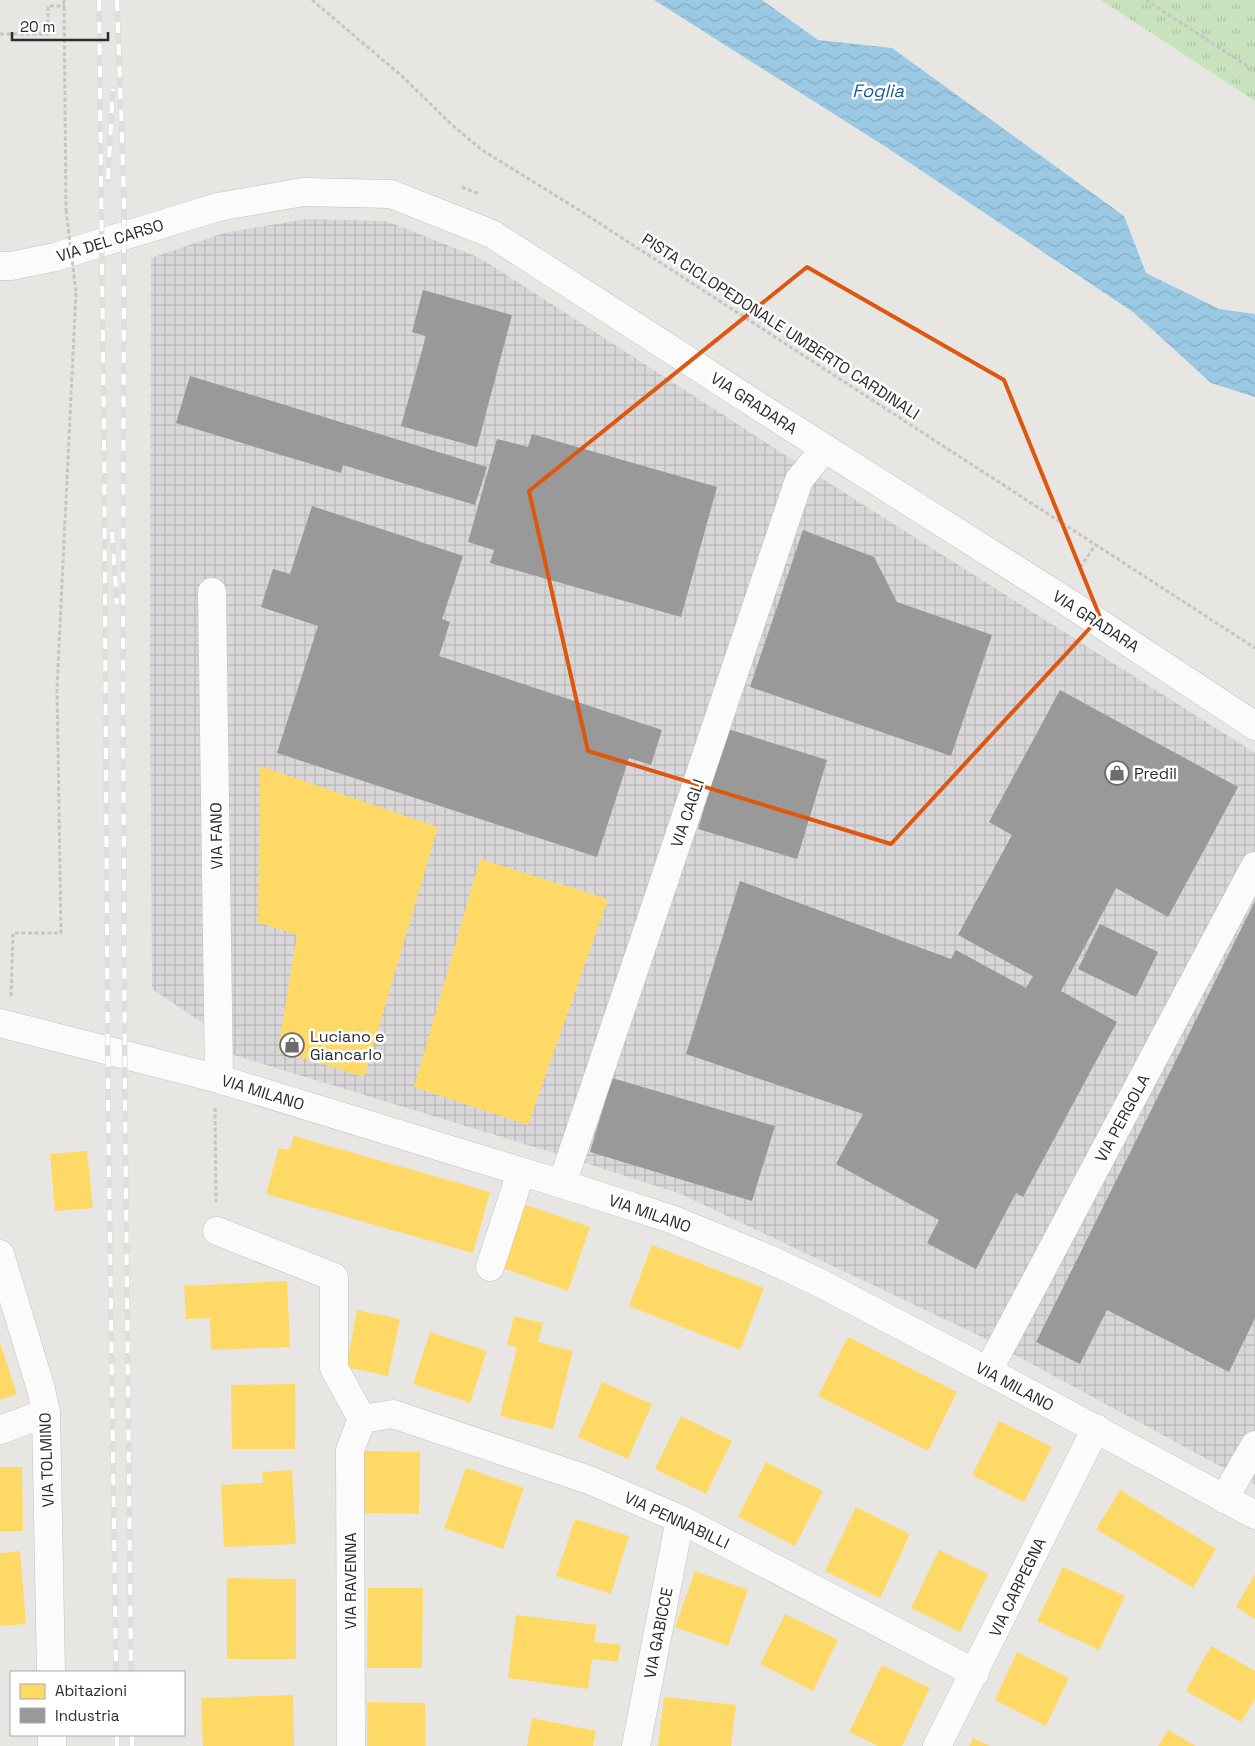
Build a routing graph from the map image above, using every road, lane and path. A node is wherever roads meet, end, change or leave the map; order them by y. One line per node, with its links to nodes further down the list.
1 (64, 0): 4 (path)
2 (312, 0): 10 (path, PISTA CICLOPEDONALE UMBERTO CARDINALI)
3 (1146, 0): 6 (path)
4 (64, 6): 5 (path); 16 (path, bridge)
5 (0, 34)
6 (1255, 71)
7 (218, 207): 8 (street, VIA DEL CARSO); 9 (street, VIA GRADARA)
8 (0, 266)
9 (825, 448): 14 (street, VIA GRADARA); 19 (street, VIA CAGLI)
10 (1096, 544): 11 (path); 13 (path, PISTA CICLOPEDONALE UMBERTO CARDINALI)
11 (1082, 581)
12 (212, 592): 17 (street, VIA FANO)
13 (1255, 648)
14 (1255, 726)
15 (1255, 866): 23 (street, VIA PERGOLA)
16 (6, 1013): 17 (street, VIA MILANO)
17 (217, 1092): 18 (street, VIA MILANO); 20 (path)
18 (521, 1172): 19 (street, VIA MILANO); 22 (street)
19 (562, 1184): 23 (street, VIA MILANO)
20 (217, 1231): 25 (street)
21 (0, 1254): 24 (street, VIA TOLMINO)
22 (490, 1267)
23 (988, 1371): 26 (street, VIA MILANO)
24 (46, 1413): 27 (street); 32 (street, VIA TOLMINO)
25 (362, 1419): 31 (street, VIA PENNABILLI); 34 (street, VIA RAVENNA)
26 (1096, 1428): 29 (street, VIA MILANO); 33 (street, VIA CARPEGNA)
27 (0, 1430)
28 (1255, 1445): 29 (street)
29 (1224, 1499): 30 (street, VIA MILANO)
30 (1255, 1515)
31 (680, 1519): 33 (street, VIA PENNABILLI); 35 (street, VIA GABICCE)
32 (51, 1671)
33 (975, 1673): 36 (street, VIA CARPEGNA)
34 (351, 1746)
35 (636, 1746)
36 (937, 1746)

